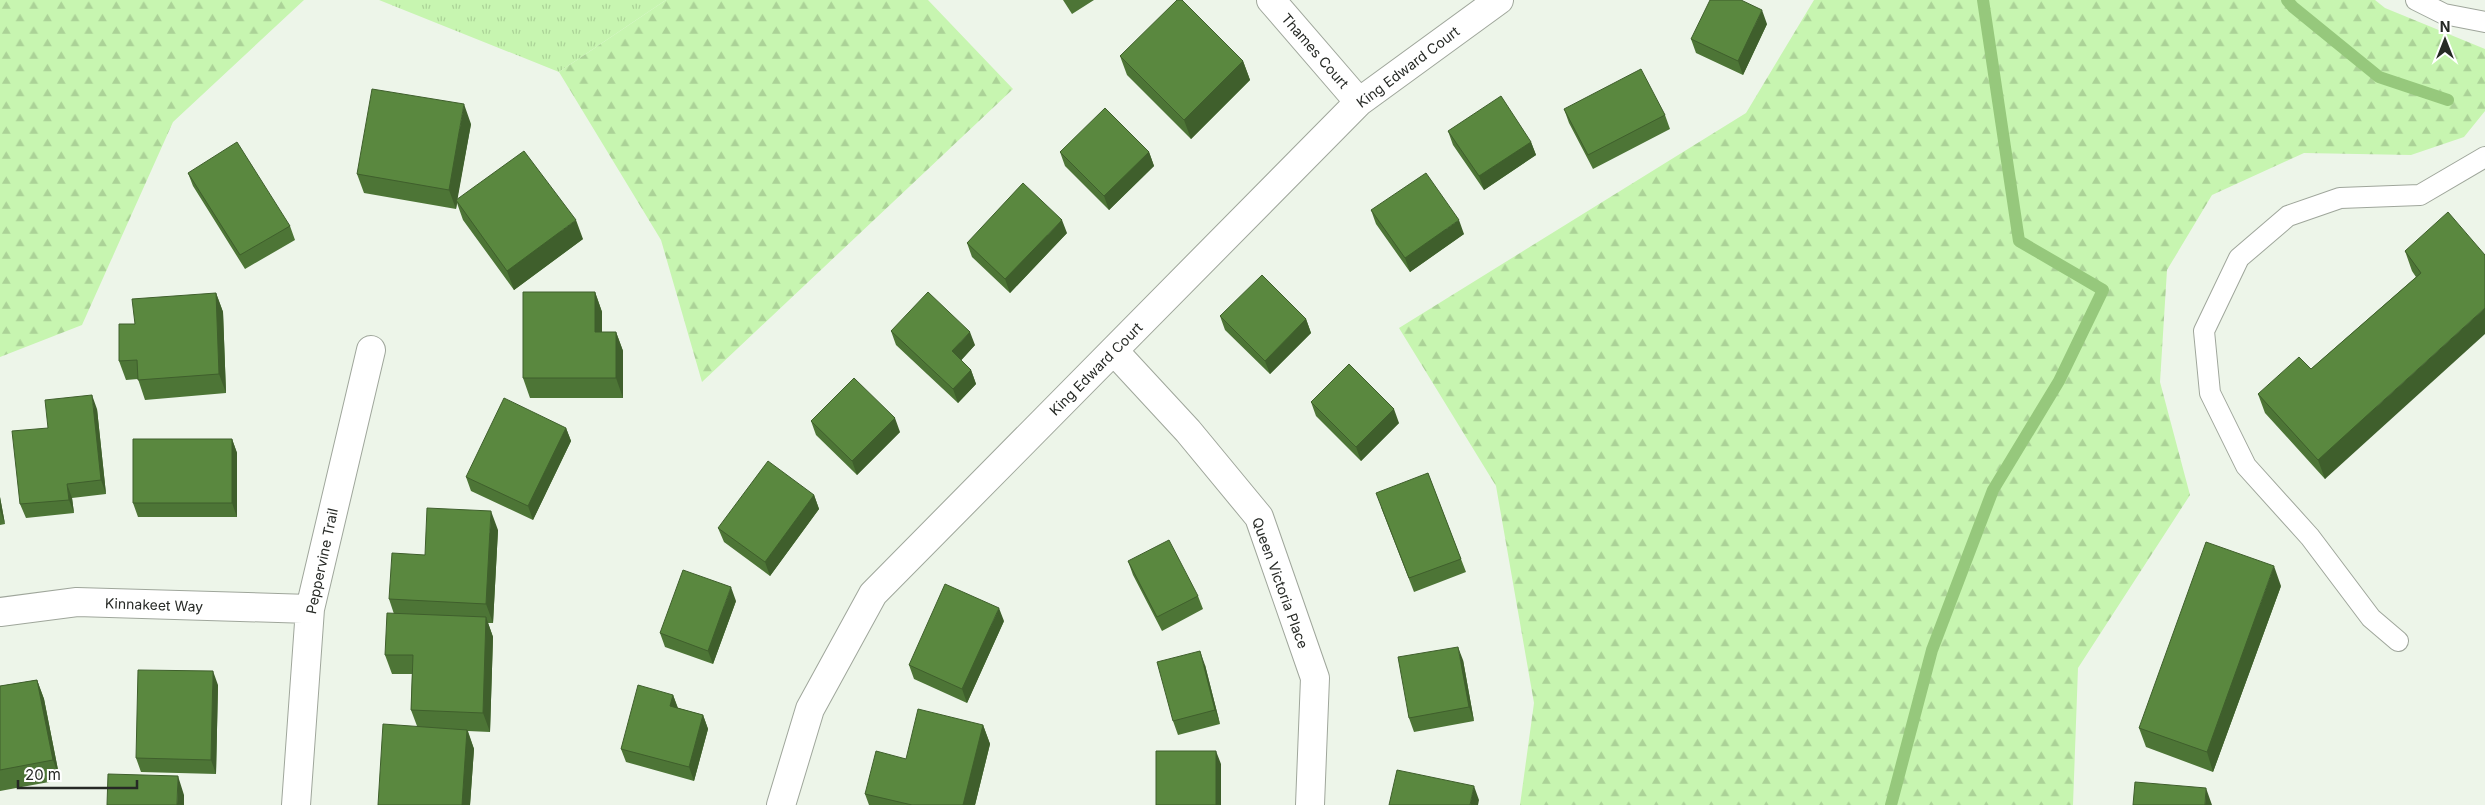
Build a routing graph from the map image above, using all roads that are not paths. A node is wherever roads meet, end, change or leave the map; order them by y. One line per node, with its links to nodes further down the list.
1 (1271, 0): 5 (street, Thames Court)
2 (1500, 0): 5 (street, King Edward Court)
3 (2416, 0): 4 (lane)
4 (2485, 22)
5 (1359, 102): 8 (street, King Edward Court)
6 (2485, 157): 11 (lane)
7 (371, 350): 9 (street, Peppervine Trail)
8 (1114, 351): 13 (street, King Edward Court); 14 (street, Queen Victoria Place)
9 (310, 610): 10 (street, Kinnakeet Way); 12 (street, Peppervine Trail)
10 (0, 612)
11 (2398, 641)
12 (296, 805)
13 (781, 805)
14 (1310, 805)

